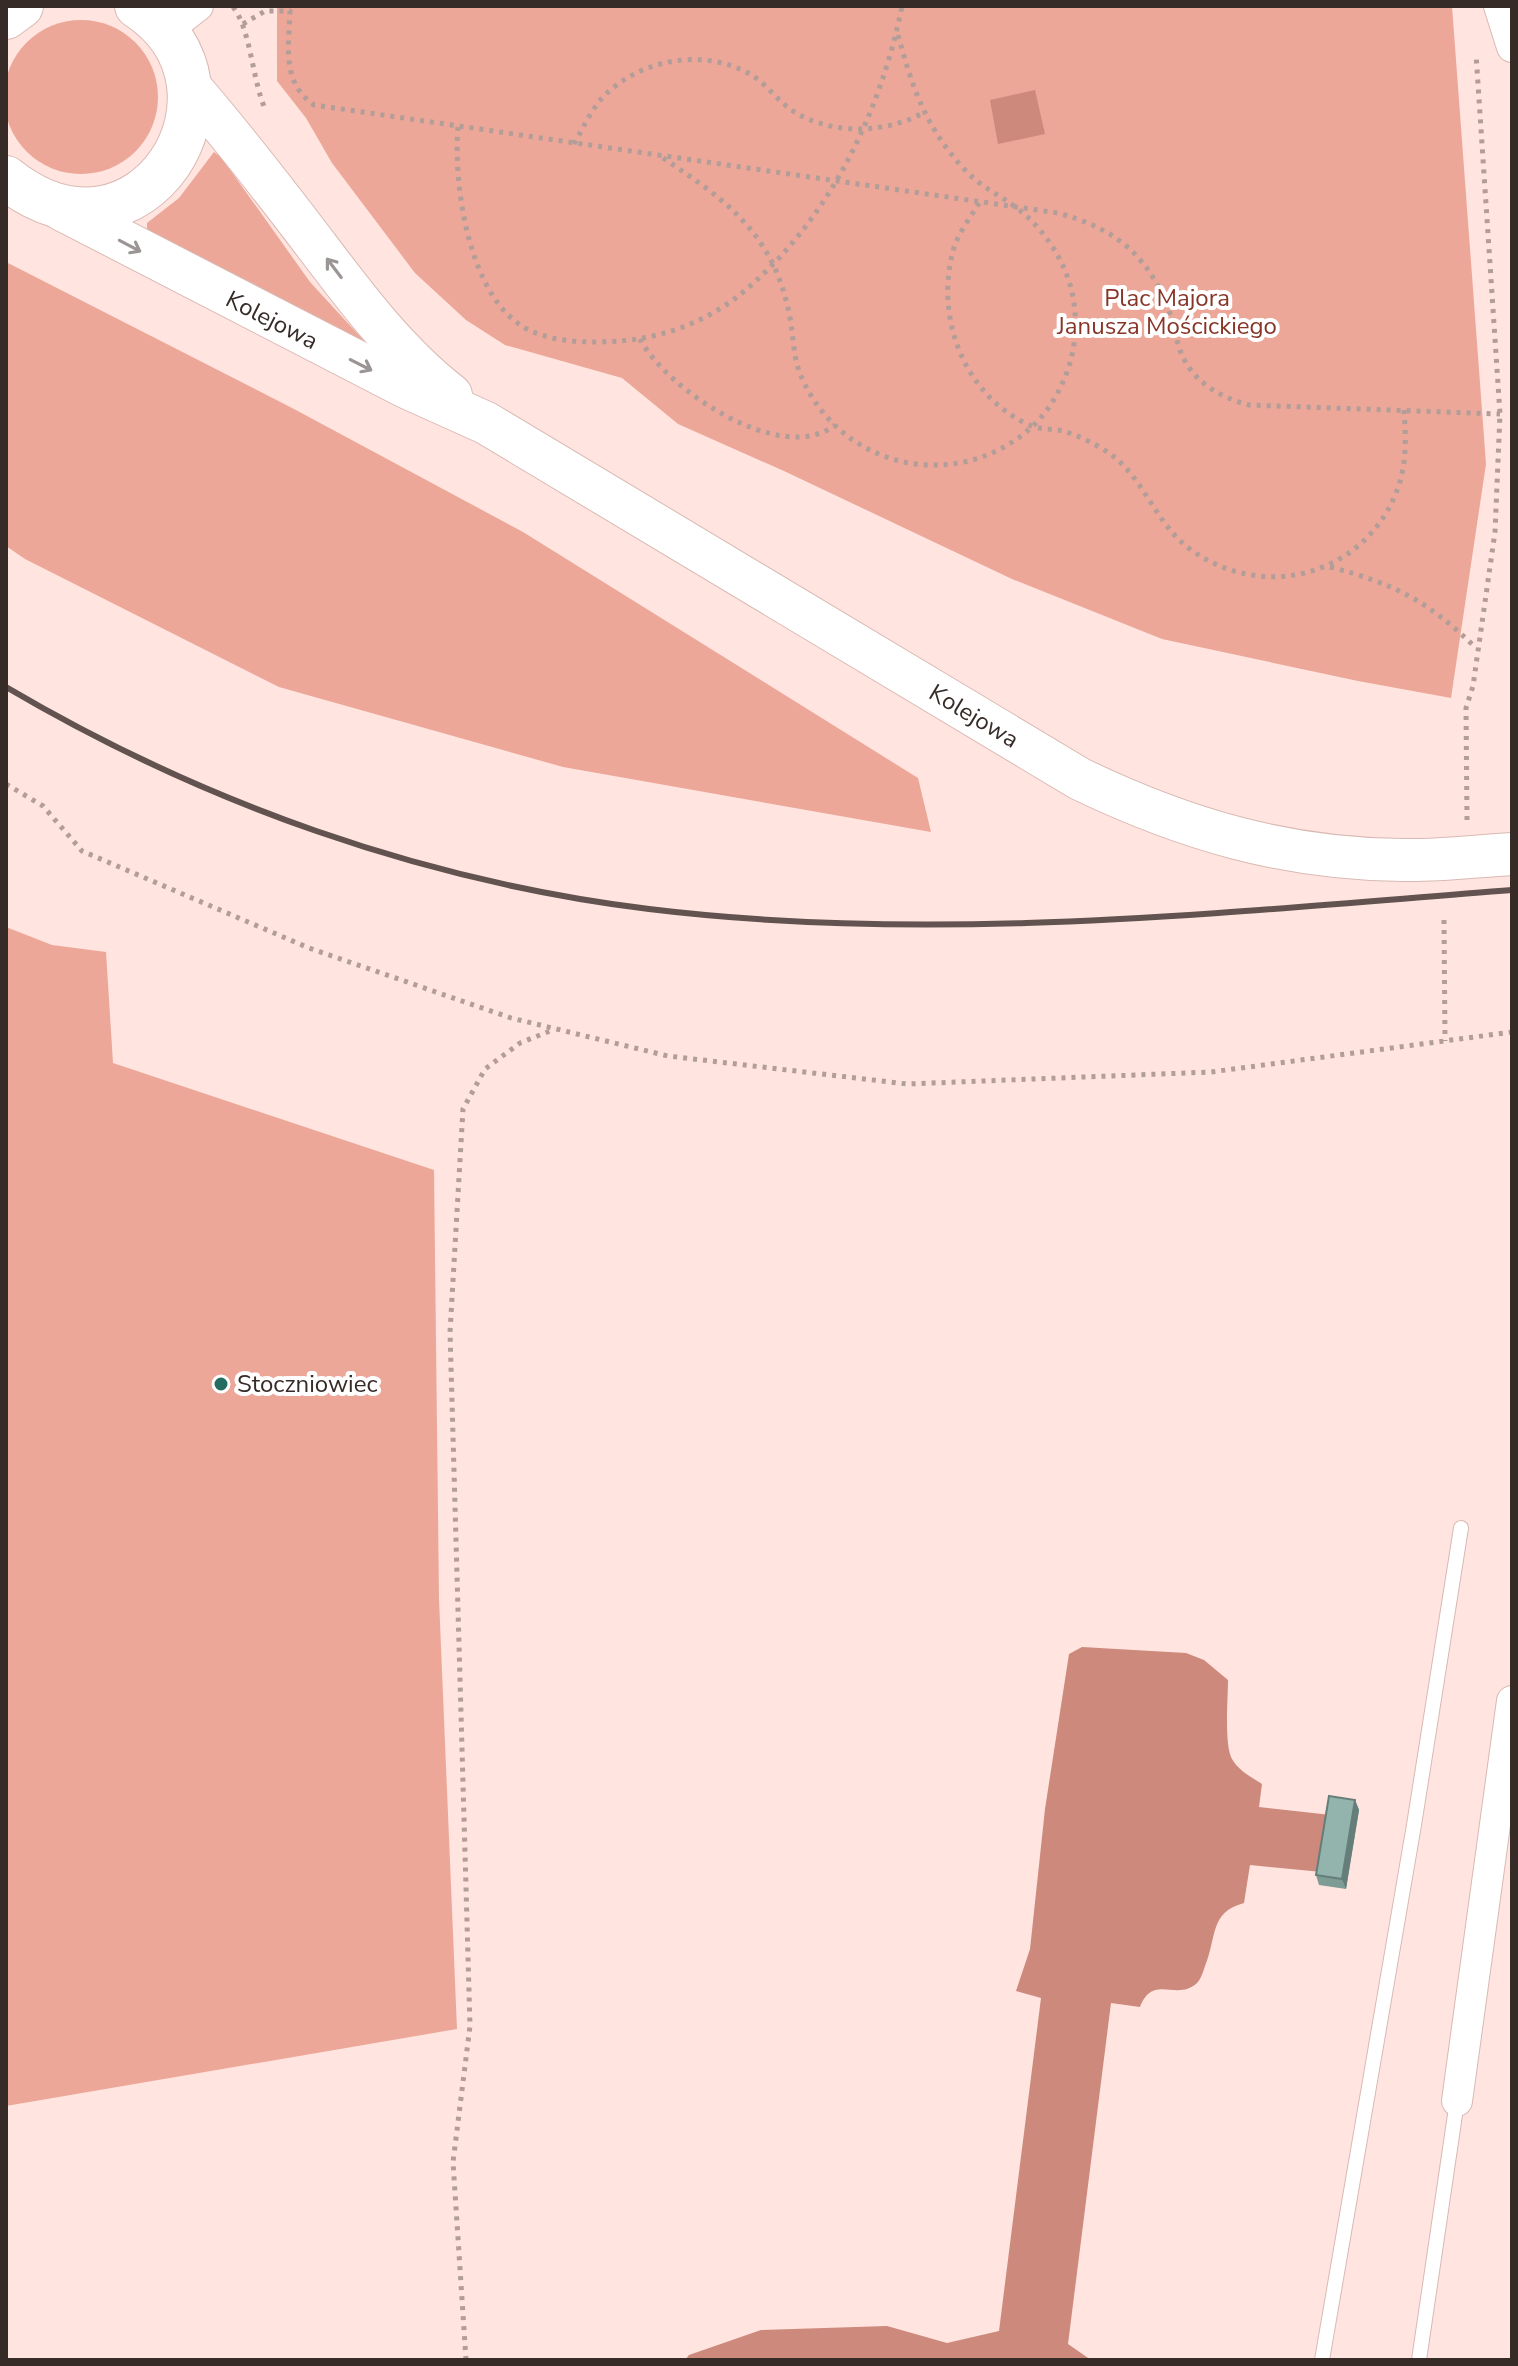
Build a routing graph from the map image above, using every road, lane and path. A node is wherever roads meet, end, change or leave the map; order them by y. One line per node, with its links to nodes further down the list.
1 (21, 6): 6 (main road)
2 (232, 6): 7 (path)
3 (902, 6): 8 (path)
4 (1499, 6): 9 (street)
5 (167, 14): 11 (main road)
6 (6, 17)
7 (243, 24): 13 (path); 14 (path)
8 (897, 31): 12 (path); 15 (path)
9 (1512, 47)
10 (1476, 53): 26 (path)
11 (190, 87): 22 (main road); 27 (main road, Kolejowa, one-way to 11)
12 (923, 113): 15 (path); 21 (path)
13 (269, 117)
14 (458, 127): 16 (path); 24 (path)
15 (863, 130): 16 (path); 19 (path)
16 (574, 144): 17 (path)
17 (662, 157): 19 (path); 23 (path)
18 (6, 178): 22 (main road)
19 (836, 181): 20 (path); 23 (path)
20 (979, 203): 21 (path); 29 (path)
21 (1016, 207): 25 (path); 29 (path)
22 (61, 209): 27 (main road, Kolejowa, one-way to 27)
23 (773, 263): 24 (path); 28 (path)
24 (640, 339): 28 (path)
25 (1404, 410): 26 (path); 30 (path)
26 (1500, 414): 31 (path)
27 (486, 423): 34 (main road, Kolejowa)
28 (835, 425): 29 (path)
29 (1033, 427): 30 (path)
30 (1328, 567): 31 (path)
31 (1477, 649): 33 (path)
32 (6, 784): 36 (path)
33 (1467, 829)
34 (1512, 854)
35 (1444, 920): 38 (path)
36 (556, 1029): 38 (path); 42 (path)
37 (1512, 1032): 38 (path)
38 (1445, 1041)
39 (1461, 1528): 43 (lane)
40 (1512, 1701): 41 (street)
41 (1457, 2101): 44 (lane)
42 (466, 2360)
43 (1322, 2360)
44 (1419, 2360)

